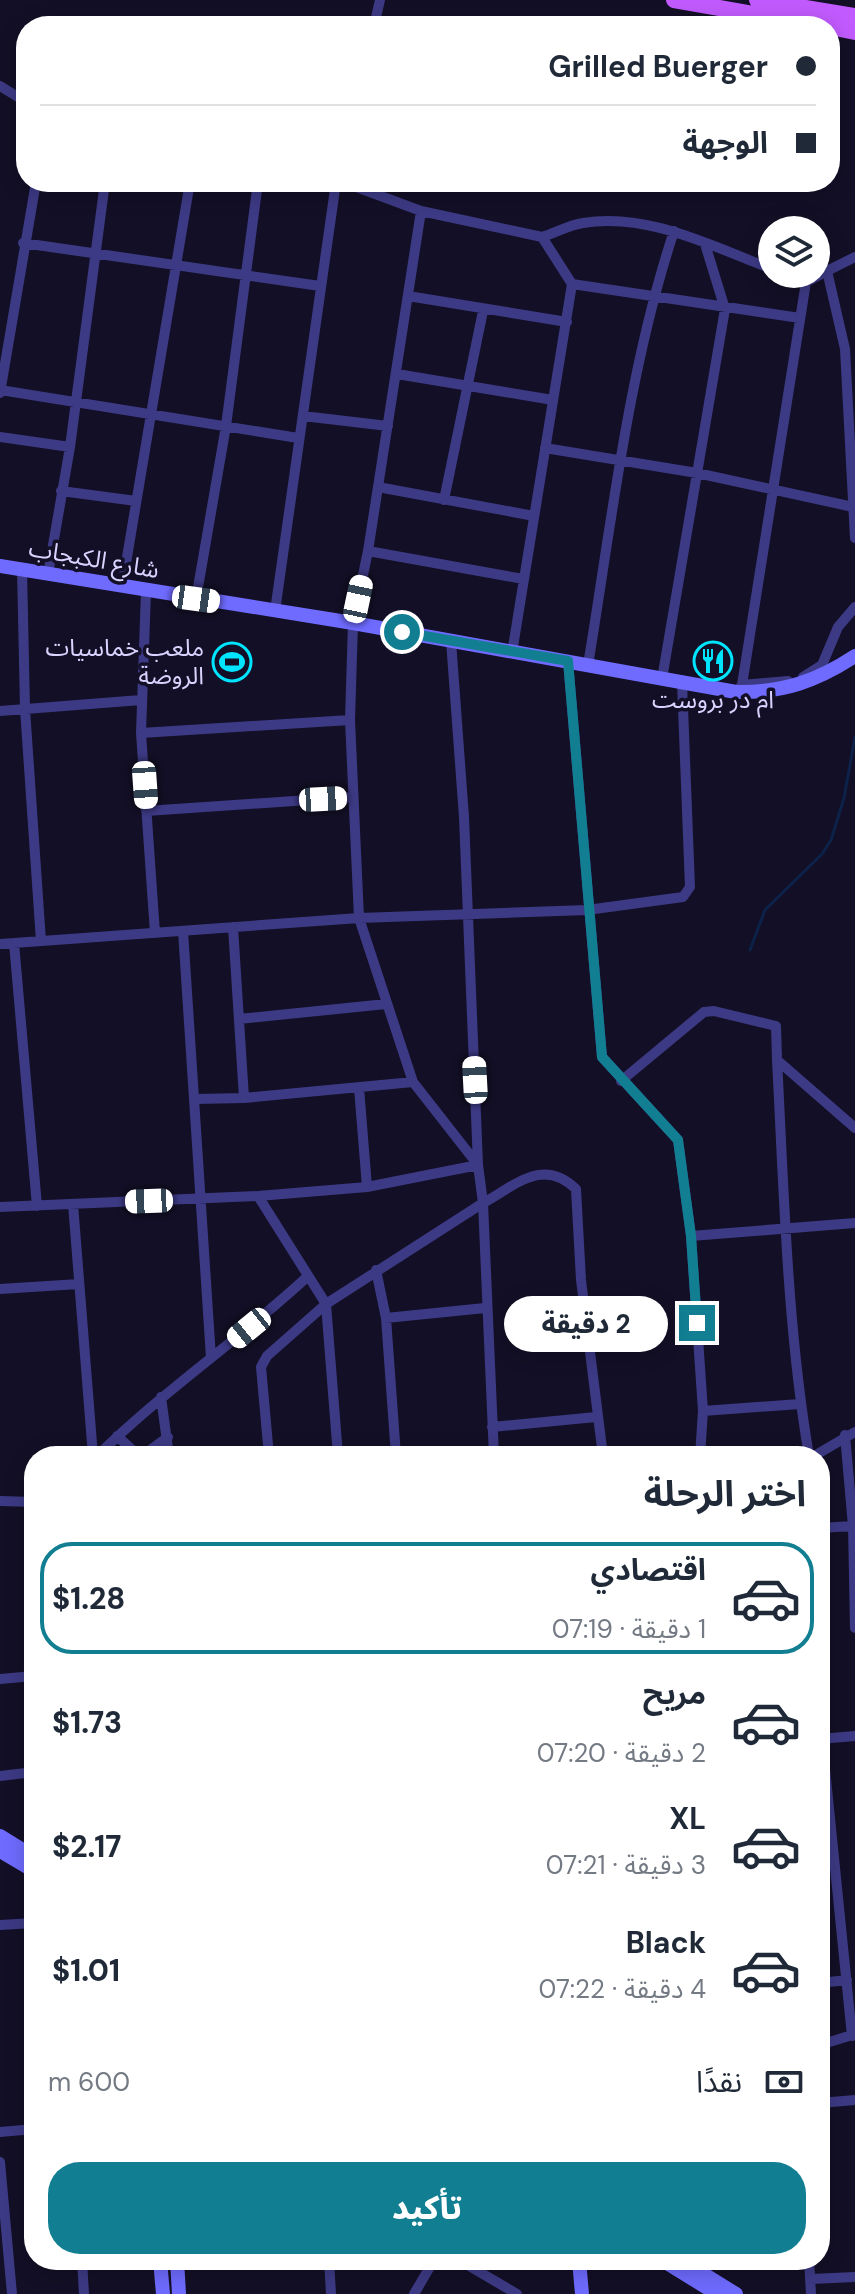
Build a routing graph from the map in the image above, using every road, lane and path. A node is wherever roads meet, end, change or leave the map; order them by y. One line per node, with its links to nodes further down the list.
1 (674, 0): 3 (main road)
2 (757, 0): 5 (main road)
3 (720, 4): 4 (main road)
4 (776, 16)
5 (855, 16)
6 (34, 192): 15 (street)
7 (104, 192): 17 (street)
8 (188, 192): 19 (street)
9 (257, 192): 22 (street)
10 (334, 192): 25 (street)
11 (370, 192): 12 (street)
12 (421, 211): 14 (street); 27 (street)
13 (674, 231): 14 (street); 16 (street); 28 (street)
14 (542, 237): 23 (street)
15 (23, 243): 17 (street); 33 (street)
16 (705, 244): 20 (street); 29 (street)
17 (97, 252): 19 (street); 38 (street)
18 (855, 257): 21 (street)
19 (174, 263): 22 (street); 39 (street)
20 (758, 264)
21 (830, 270)
22 (246, 275): 25 (street); 41 (street)
23 (572, 284): 28 (street); 32 (street)
24 (830, 284): 54 (street)
25 (320, 286): 40 (street)
26 (805, 288): 31 (street)
27 (408, 296): 30 (street); 34 (street)
28 (653, 296): 29 (street); 47 (street)
29 (725, 309): 31 (street); 48 (street)
30 (483, 311): 32 (street); 35 (street)
31 (800, 318): 50 (street)
32 (567, 322): 37 (street)
33 (4, 336): 36 (street)
34 (397, 374): 35 (street); 42 (street)
35 (468, 386): 37 (street); 52 (street)
36 (0, 392): 38 (street)
37 (553, 400): 46 (street)
38 (75, 403): 39 (street); 45 (street)
39 (151, 414): 41 (street); 53 (street)
40 (303, 416): 42 (street); 44 (street)
41 (226, 426): 44 (street); 64 (street)
42 (388, 426): 49 (street)
43 (0, 437): 45 (street)
44 (298, 438): 66 (street)
45 (70, 447): 51 (street)
46 (545, 448): 47 (street); 55 (street)
47 (621, 461): 48 (street); 72 (street)
48 (697, 473): 50 (street); 73 (street)
49 (378, 487): 52 (street); 57 (street)
50 (775, 489): 54 (street); 75 (street)
51 (61, 491): 53 (street); 60 (street)
52 (444, 500): 55 (street)
53 (136, 501): 62 (street)
54 (853, 507): 56 (street)
55 (534, 516): 61 (street)
56 (855, 538)
57 (368, 551): 61 (street); 67 (street)
58 (0, 566): 59 (main road, شارع الكبجاب)
59 (22, 569): 60 (main road, شارع الكبجاب); 77 (street)
60 (48, 574): 62 (main road, شارع الكبجاب)
61 (523, 579): 69 (street)
62 (122, 587): 63 (main road, شارع الكبجاب)
63 (146, 591): 64 (main road, شارع الكبجاب); 76 (street)
64 (196, 599): 66 (main road, شارع الكبجاب)
65 (855, 607): 75 (street)
66 (275, 611): 67 (main road, شارع الكبجاب)
67 (353, 623): 68 (main road, شارع الكبجاب); 79 (street)
68 (451, 641): 69 (main road, شارع الكبجاب); 84 (street)
69 (512, 653): 71 (main road, شارع الكبجاب)
70 (855, 656): 75 (main road, شارع الكبجاب)
71 (568, 661): 72 (main road, شارع الكبجاب); 83 (street)
72 (588, 665): 73 (main road, شارع الكبجاب)
73 (662, 679): 74 (main road, شارع الكبجاب)
74 (682, 682): 75 (main road, شارع الكبجاب); 83 (street)
75 (739, 689)
76 (141, 700): 77 (street); 80 (street)
77 (25, 709): 78 (street); 89 (street)
78 (0, 711)
79 (350, 720): 80 (street); 81 (street)
80 (141, 733): 82 (street)
81 (353, 797): 82 (street); 85 (street)
82 (146, 811): 88 (street)
83 (587, 910): 84 (street); 95 (street)
84 (466, 913): 85 (street); 101 (street)
85 (359, 918): 86 (street); 92 (street)
86 (233, 927): 87 (street); 93 (street)
87 (183, 931): 88 (street); 99 (street)
88 (155, 933): 89 (street)
89 (41, 941): 90 (street)
90 (14, 943): 91 (street); 107 (street)
91 (0, 944)
92 (386, 1004): 93 (street); 96 (street)
93 (239, 1019): 98 (street)
94 (777, 1060): 95 (street); 100 (street); 110 (street)
95 (621, 1081): 111 (street)
96 (413, 1082): 97 (street); 101 (street)
97 (359, 1088): 98 (street); 102 (street)
98 (244, 1098): 99 (street)
99 (195, 1099): 104 (street)
100 (855, 1128)
101 (478, 1165): 102 (street); 105 (street)
102 (367, 1187): 103 (street)
103 (258, 1196): 104 (street); 113 (street)
104 (201, 1199): 106 (street); 119 (street)
105 (483, 1203): 112 (street); 117 (street); 123 (street)
106 (73, 1204): 107 (street); 114 (street)
107 (37, 1206): 108 (street)
108 (0, 1207)
109 (855, 1223): 110 (street)
110 (786, 1230): 111 (street); 121 (street)
111 (691, 1236): 122 (street)
112 (376, 1270): 116 (street); 118 (street)
113 (307, 1277): 116 (street); 119 (street)
114 (79, 1284): 115 (street); 128 (street)
115 (0, 1289)
116 (326, 1304): 133 (street); 134 (street)
117 (485, 1308): 118 (street); 124 (street)
118 (386, 1318): 135 (street)
119 (211, 1358): 120 (street)
120 (161, 1397): 126 (street); 127 (street)
121 (800, 1404): 122 (street); 139 (street)
122 (703, 1411): 138 (street)
123 (596, 1417): 124 (street); 137 (street)
124 (492, 1427): 136 (street)
125 (850, 1433): 140 (street); 143 (street)
126 (117, 1436): 129 (street); 130 (street)
127 (168, 1437): 131 (street); 132 (street)
128 (94, 1446)
129 (106, 1446)
130 (129, 1446)
131 (155, 1446)
132 (168, 1446)
133 (268, 1446)
134 (337, 1446)
135 (395, 1446)
136 (493, 1446)
137 (601, 1446)
138 (701, 1446)
139 (809, 1446)
140 (828, 1446)
141 (0, 1501): 142 (street)
142 (24, 1502)
143 (853, 1526): 144 (street); 145 (street)
144 (830, 1527)
145 (854, 1584): 146 (street)
146 (855, 1628)
147 (24, 1677): 148 (street)
148 (0, 1679)
149 (855, 1736): 150 (street)
150 (830, 1738)
151 (24, 1773): 152 (street)
152 (0, 1776)
153 (830, 1822): 160 (street)
154 (0, 1836): 156 (main road)
155 (0, 1851): 157 (main road)
156 (24, 1851)
157 (24, 1865)
158 (24, 1924): 159 (street)
159 (0, 1925)
160 (847, 1980): 161 (street); 162 (street)
161 (830, 1982)
162 (854, 2035): 163 (street)
163 (830, 2042)
164 (855, 2100): 165 (street)
165 (830, 2102)
166 (24, 2130): 167 (street)
167 (0, 2132)
168 (0, 2162): 169 (street)
169 (1, 2194): 170 (street)
170 (5, 2266): 184 (street)
171 (83, 2270): 185 (street)
172 (161, 2270): 186 (main road)
173 (178, 2270): 187 (main road)
174 (330, 2270): 188 (street)
175 (428, 2270): 189 (street)
176 (472, 2270): 183 (street)
177 (580, 2270): 191 (main road)
178 (678, 2270): 192 (main road)
179 (706, 2270): 193 (main road)
180 (810, 2270): 182 (street)
181 (855, 2277): 182 (street)
182 (811, 2279): 194 (street)
183 (496, 2288): 190 (street)
184 (12, 2294)
185 (84, 2294)
186 (163, 2294)
187 (179, 2294)
188 (331, 2294)
189 (414, 2294)
190 (517, 2294)
191 (582, 2294)
192 (717, 2294)
193 (736, 2294)
194 (811, 2294)

